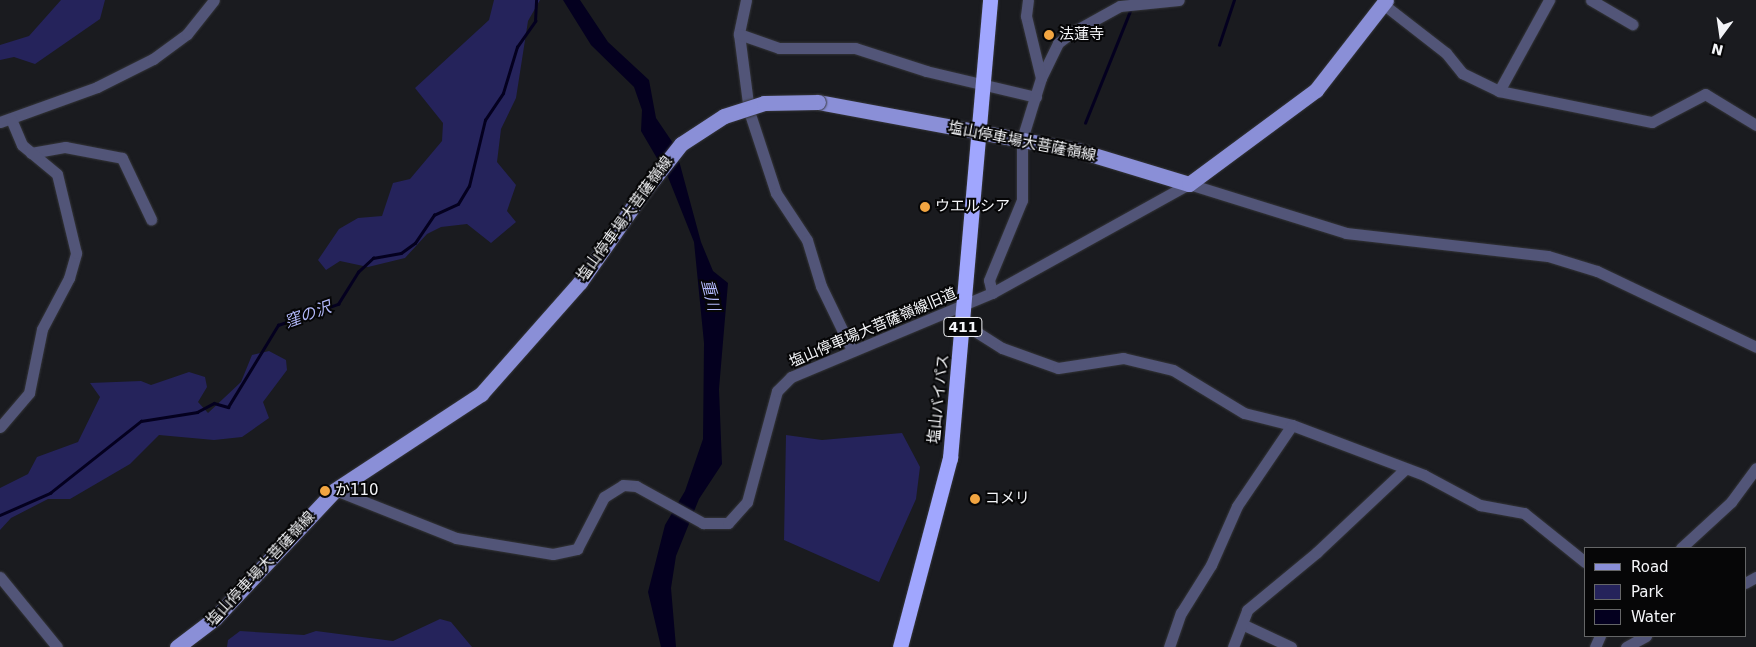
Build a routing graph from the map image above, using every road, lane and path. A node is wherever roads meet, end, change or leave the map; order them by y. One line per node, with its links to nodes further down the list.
1 (214, 0): 15 (street)
2 (746, 0): 10 (street)
3 (990, 0): 12 (highway, 塩山バイパス / 411)
4 (1028, 0): 11 (street)
5 (1179, 0): 11 (street)
6 (1549, 0): 13 (street)
7 (1591, 0): 9 (street)
8 (1384, 2): 13 (street); 20 (main road)
9 (1632, 24)
10 (739, 34): 12 (street); 26 (street)
11 (1041, 78): 14 (street)
12 (983, 85): 14 (street); 17 (highway, 塩山バイパス / 411)
13 (1499, 91): 16 (street)
14 (1036, 97): 18 (street)
15 (5, 120): 19 (street)
16 (1756, 125)
17 (980, 132): 18 (main road, 塩山停車場大菩薩嶺線); 23 (highway, 塩山バイパス / 411); 31 (main road, 塩山停車場大菩薩嶺線, bridge)
18 (1022, 139): 20 (main road, 塩山停車場大菩薩嶺線); 22 (street)
19 (31, 153): 21 (street); 28 (street)
20 (1189, 184): 22 (street, 塩山停車場大菩薩嶺線旧道); 25 (street)
21 (151, 219)
22 (992, 293): 23 (street, 塩山停車場大菩薩嶺線旧道)
23 (965, 306): 24 (highway, 塩山バイパス / 411); 26 (street, 塩山停車場大菩薩嶺線旧道)
24 (964, 324): 27 (street); 39 (highway, 塩山バイパス / 411)
25 (1756, 347)
26 (852, 350): 31 (street, 塩山停車場大菩薩嶺線旧道)
27 (1292, 425): 30 (street); 40 (street)
28 (0, 428)
29 (1756, 468): 32 (street)
30 (1404, 470): 33 (street); 35 (street)
31 (335, 490): 38 (main road, 塩山停車場大菩薩嶺線)
32 (1682, 547)
33 (1584, 561)
34 (0, 577): 37 (street)
35 (1244, 626): 41 (street); 42 (street)
36 (1644, 637): 43 (street)
37 (56, 647)
38 (177, 647)
39 (900, 647)
40 (1169, 647)
41 (1233, 647)
42 (1291, 647)
43 (1626, 647)

